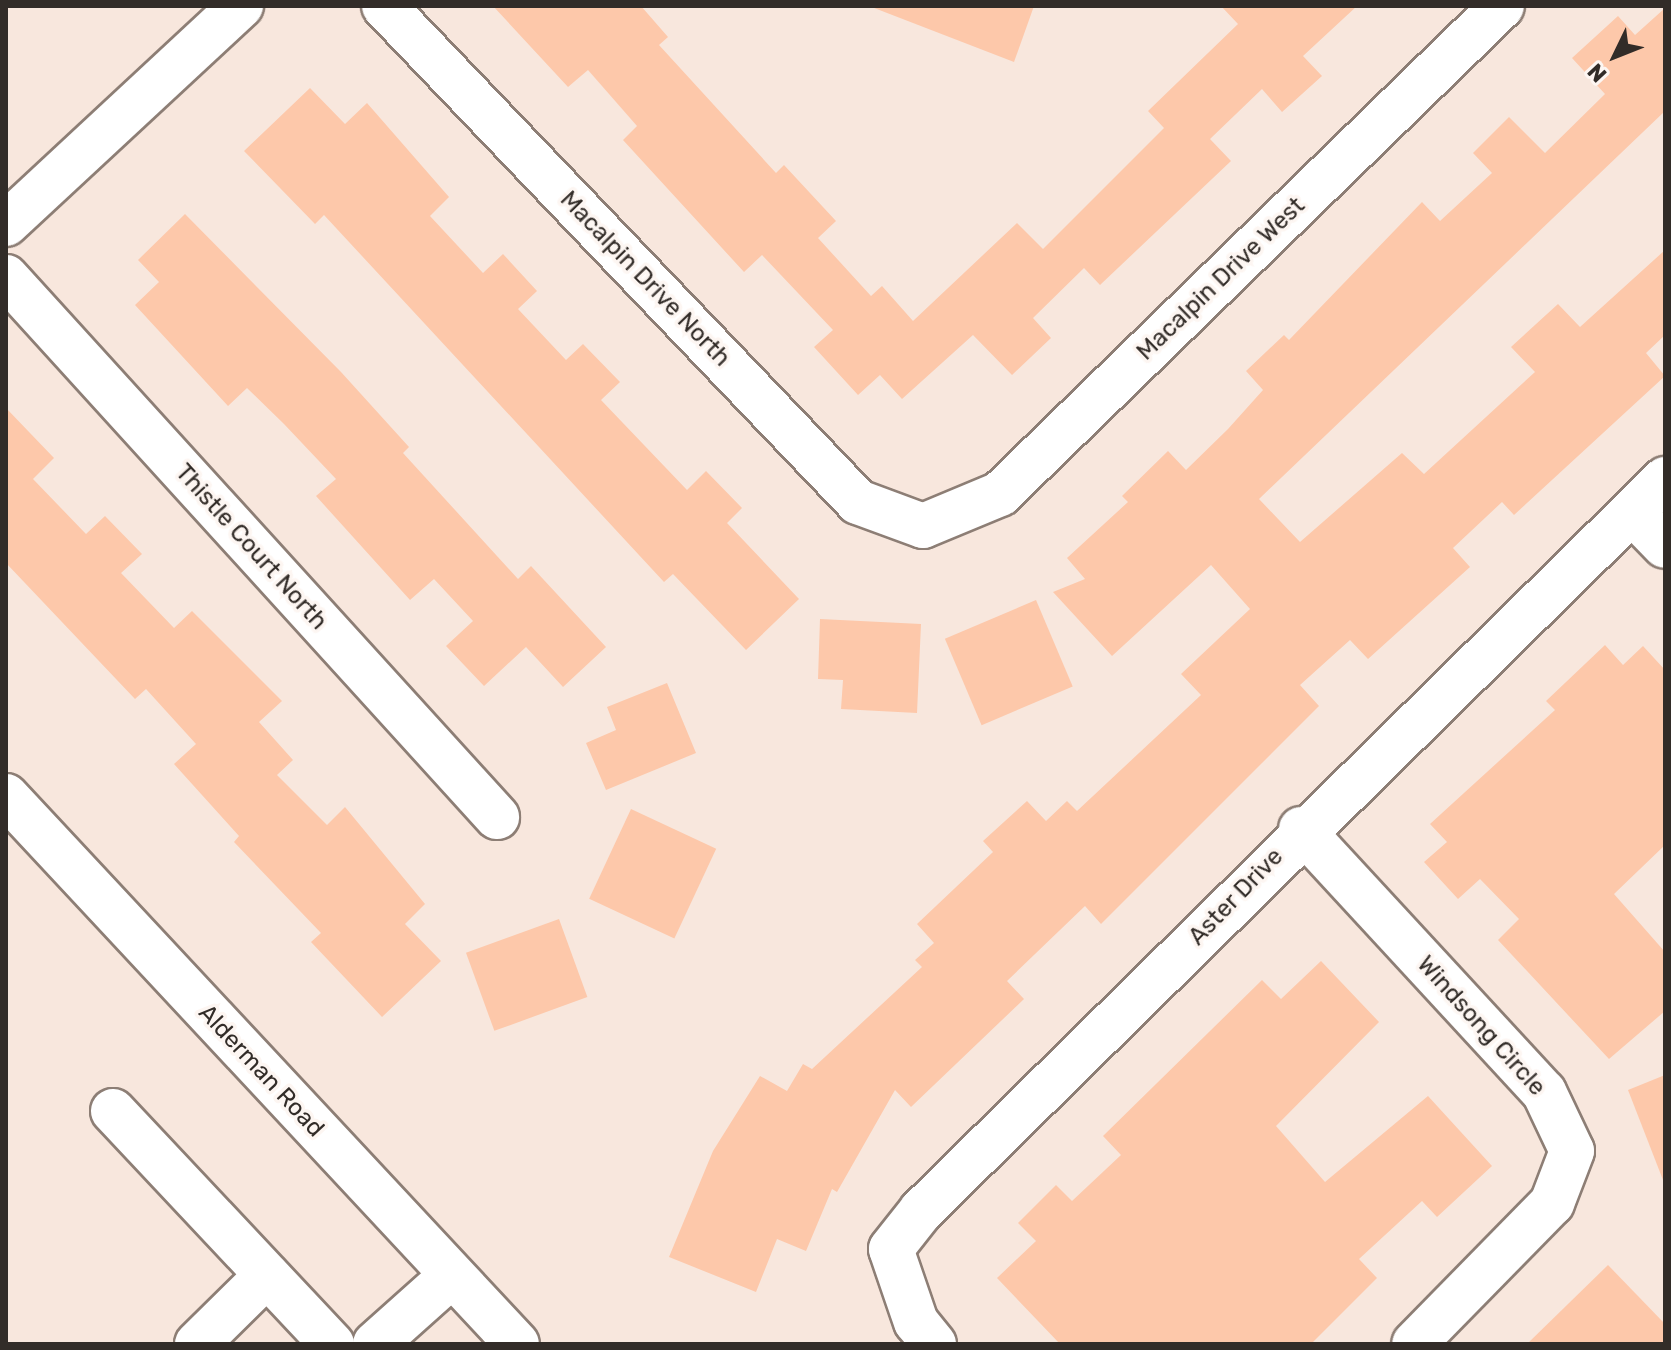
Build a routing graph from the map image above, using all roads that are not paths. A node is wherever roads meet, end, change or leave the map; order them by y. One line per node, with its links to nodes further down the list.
1 (241, 6): 4 (street)
2 (384, 6): 8 (street, Macalpin Drive North)
3 (1502, 6): 8 (street, Macalpin Drive West)
4 (6, 224)
5 (6, 277): 11 (street, Thistle Court North)
6 (1665, 479): 7 (street, Aster Drive)
7 (1632, 512): 9 (street); 12 (street, Aster Drive)
8 (923, 526)
9 (1665, 546)
10 (6, 796): 15 (street, Alderman Road)
11 (497, 817)
12 (1301, 829): 20 (street, Aster Drive); 21 (street, Windsong Circle)
13 (113, 1111): 14 (street)
14 (267, 1275): 16 (street); 17 (street)
15 (451, 1276): 18 (street); 19 (street, Alderman Road)
16 (197, 1344)
17 (332, 1344)
18 (375, 1344)
19 (517, 1344)
20 (934, 1344)
21 (1414, 1344)

